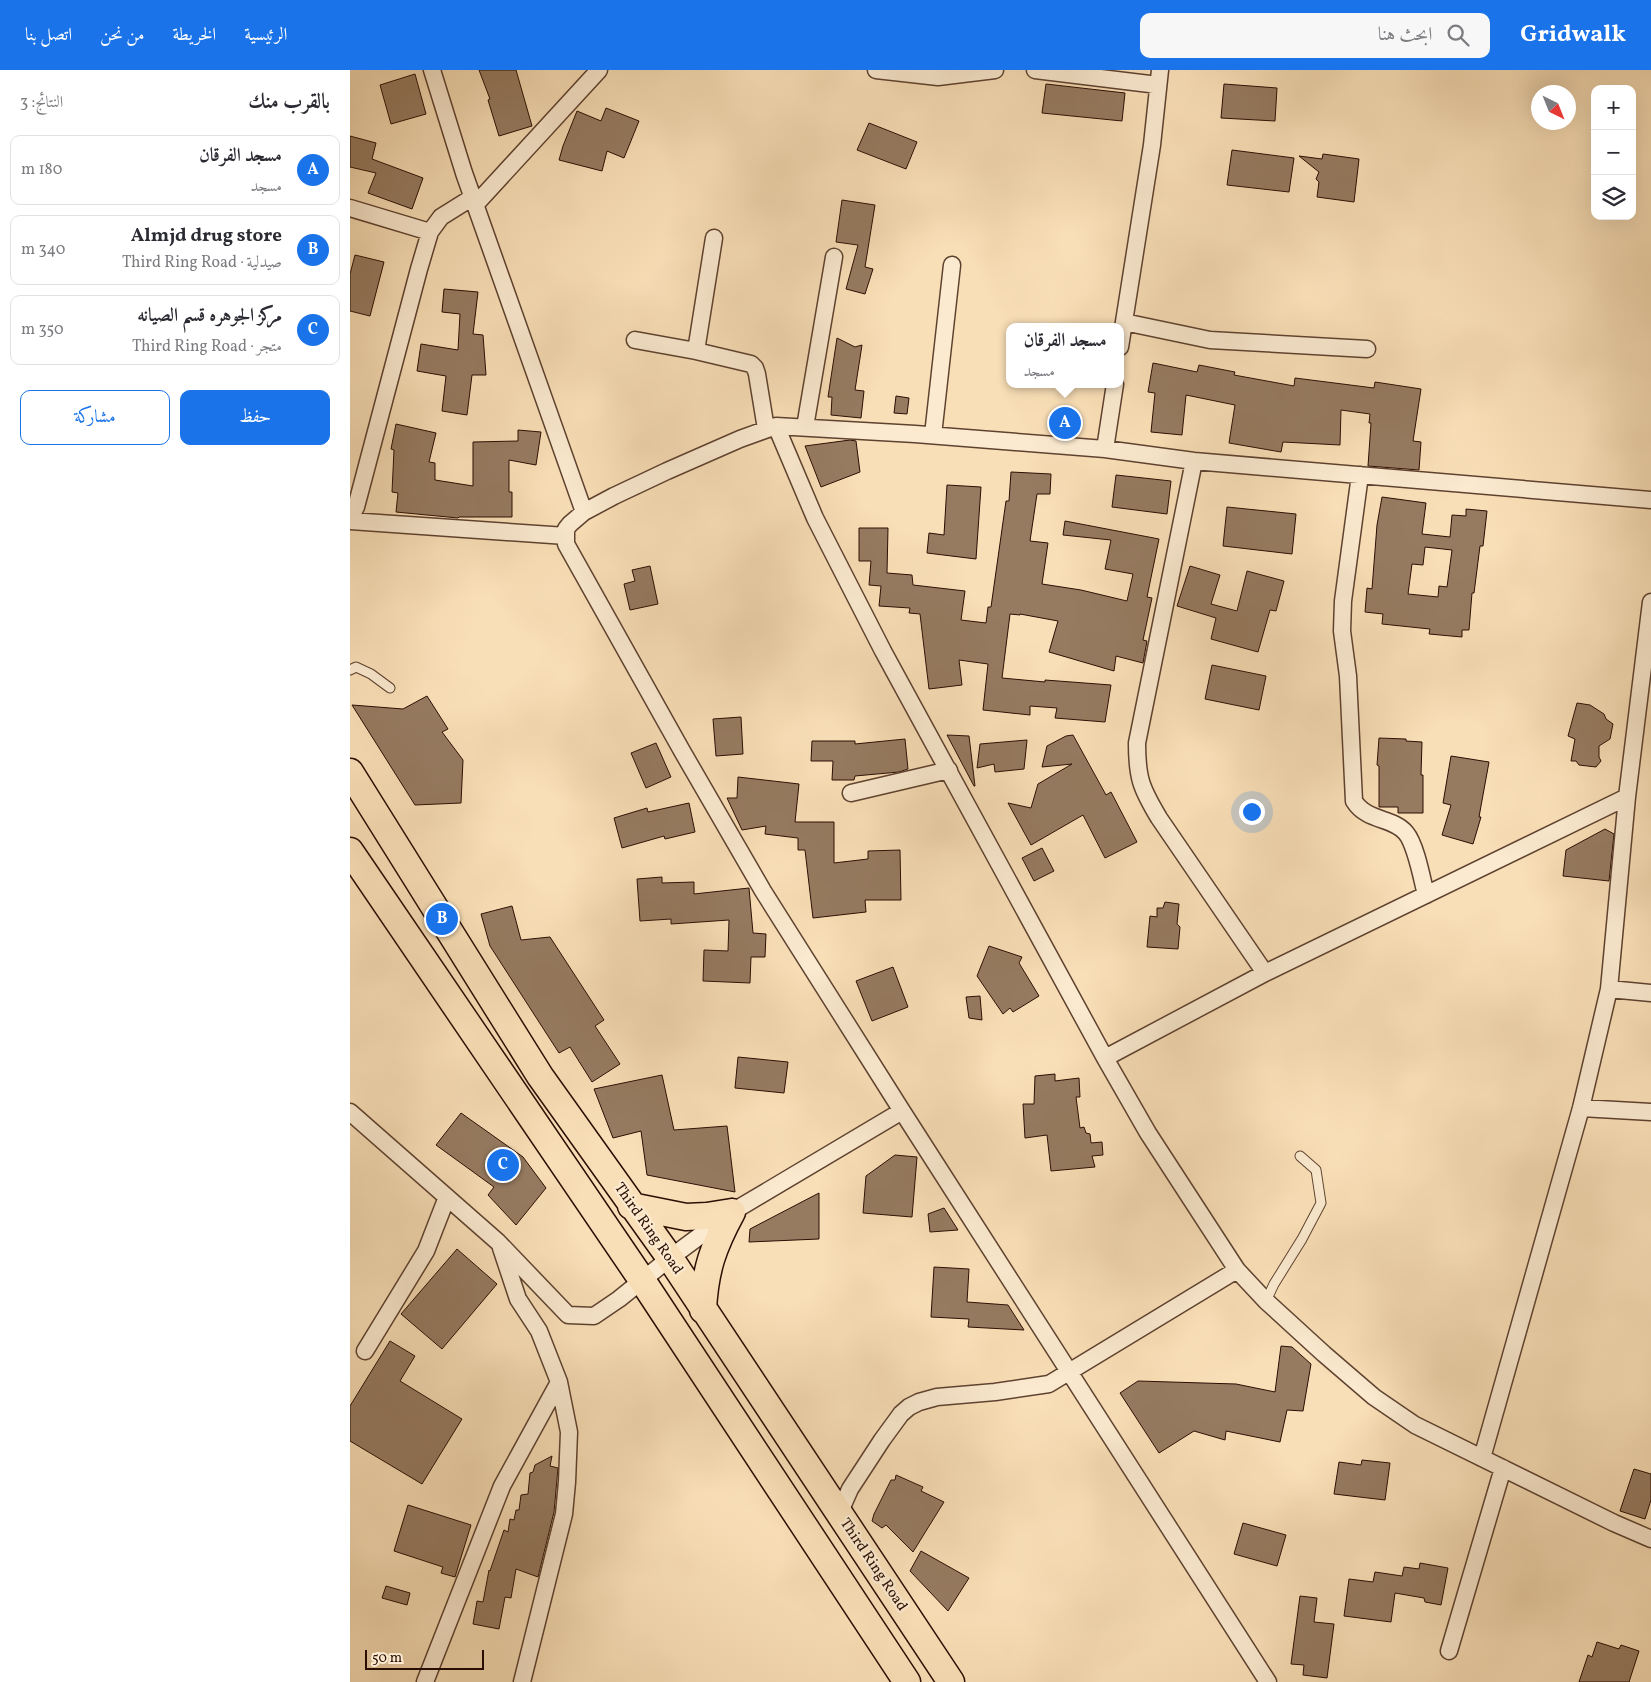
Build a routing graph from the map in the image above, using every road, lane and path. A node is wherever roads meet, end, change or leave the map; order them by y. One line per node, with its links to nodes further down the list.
1 (432, 70): 7 (street)
2 (598, 70): 7 (street)
3 (876, 70): 4 (street)
4 (995, 70)
5 (1035, 70): 6 (street)
6 (1159, 77): 13 (street)
7 (474, 201): 9 (street); 25 (street)
8 (350, 208): 9 (street)
9 (430, 232): 26 (street)
10 (714, 238): 16 (street)
11 (834, 257): 19 (street)
12 (952, 264): 20 (street)
13 (1124, 322): 15 (street)
14 (634, 340): 16 (street)
15 (1367, 349)
16 (696, 351): 18 (street)
17 (1114, 388): 21 (street)
18 (771, 427): 19 (street); 25 (street); 32 (street)
19 (805, 427): 20 (street)
20 (933, 435): 21 (street)
21 (1105, 449): 22 (street)
22 (1194, 461): 23 (street); 38 (street)
23 (1360, 475): 24 (street); 37 (street)
24 (1651, 500)
25 (584, 512): 27 (street)
26 (350, 520): 27 (street)
27 (566, 536): 43 (street)
28 (1651, 602): 30 (street)
29 (350, 670): 31 (lane)
30 (1646, 686): 35 (street)
31 (390, 688)
32 (949, 770): 34 (street); 41 (street)
33 (350, 772): 48 (main road, Third Ring Road)
34 (851, 793)
35 (1627, 797): 37 (street); 39 (street)
36 (350, 851): 53 (main road)
37 (1426, 895): 38 (street)
38 (1265, 973): 41 (street)
39 (1609, 989): 40 (street); 42 (street)
40 (1651, 993)
41 (1105, 1058): 52 (street)
42 (1581, 1108): 45 (street); 59 (street)
43 (902, 1111): 49 (street); 57 (street)
44 (350, 1112): 47 (street)
45 (1651, 1112)
46 (1300, 1156): 54 (lane)
47 (447, 1197): 50 (street); 56 (street)
48 (632, 1206): 49 (main road); 51 (main road, Third Ring Road)
49 (732, 1212): 51 (street); 55 (main road)
50 (498, 1242): 53 (street); 58 (street)
51 (670, 1258): 53 (street); 55 (main road, Third Ring Road)
52 (1237, 1270): 54 (street); 57 (street)
53 (642, 1280): 66 (main road)
54 (1266, 1301): 59 (street)
55 (703, 1310): 61 (main road, Third Ring Road)
56 (365, 1351)
57 (1069, 1372): 61 (street); 68 (street)
58 (559, 1382): 64 (street); 65 (street)
59 (1482, 1458): 60 (street)
60 (1503, 1468): 62 (street); 63 (street)
61 (839, 1514): 67 (main road, Third Ring Road)
62 (1651, 1539)
63 (1448, 1651)
64 (425, 1682)
65 (522, 1682)
66 (907, 1682)
67 (951, 1682)
68 (1268, 1682)

